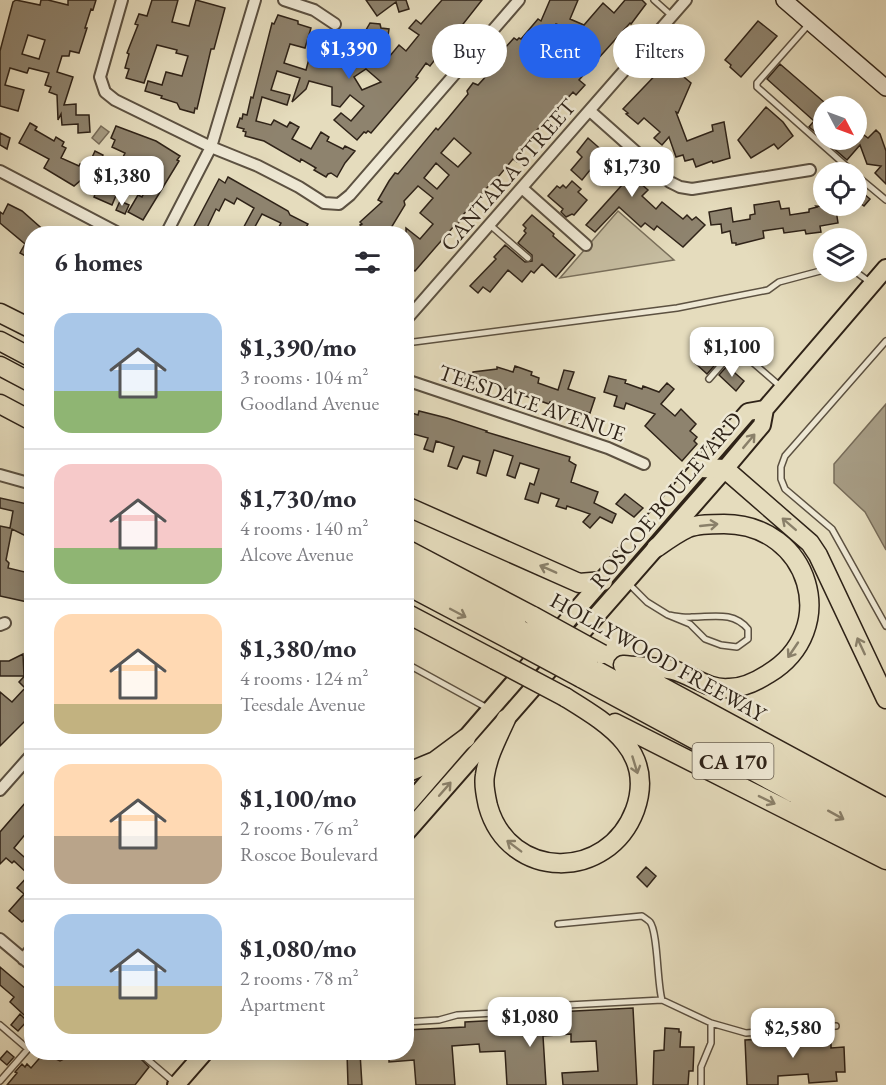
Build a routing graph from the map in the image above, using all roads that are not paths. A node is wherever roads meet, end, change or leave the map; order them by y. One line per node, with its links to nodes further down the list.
1 (122, 0): 13 (street)
2 (255, 0): 13 (street)
3 (284, 0): 10 (street)
4 (519, 0): 13 (street)
5 (654, 0): 8 (lane)
6 (686, 0): 8 (street, CANTARA STREET)
7 (784, 0): 9 (main road)
8 (672, 16): 12 (street, CANTARA STREET)
9 (810, 22): 11 (main road); 14 (lane)
10 (335, 24)
11 (886, 88)
12 (590, 111): 15 (street); 18 (street, CANTARA STREET)
13 (211, 147): 22 (street)
14 (842, 162)
15 (810, 170)
16 (0, 171): 21 (street)
17 (867, 185): 19 (lane)
18 (522, 188): 20 (street, CANTARA STREET); 23 (street)
19 (886, 200)
20 (490, 225): 24 (lane); 29 (street, CANTARA STREET)
21 (105, 226)
22 (170, 226)
23 (586, 245)
24 (528, 258)
25 (886, 268): 28 (main road, ROSCOE BOULEVARD)
26 (813, 273): 35 (lane)
27 (867, 280): 28 (lane)
28 (873, 284): 44 (main road, ROSCOE BOULEVARD)
29 (414, 311)
30 (0, 313): 31 (highway)
31 (24, 325)
32 (0, 331): 36 (highway)
33 (0, 341): 38 (highway)
34 (886, 341): 63 (lane)
35 (414, 342)
36 (24, 344)
37 (0, 350): 39 (highway)
38 (24, 354)
39 (24, 363)
40 (0, 366): 41 (highway)
41 (24, 379)
42 (709, 379): 44 (lane)
43 (414, 383): 48 (street, TEESDALE AVENUE)
44 (783, 388): 46 (main road, ROSCOE BOULEVARD)
45 (1, 405): 47 (highway)
46 (765, 409): 49 (main road, ROSCOE BOULEVARD); 50 (main road, ROSCOE BOULEVARD, one-way to 46)
47 (24, 418)
48 (644, 464)
49 (700, 468): 50 (highway); 58 (main road, ROSCOE BOULEVARD)
50 (725, 469): 54 (main road, ROSCOE BOULEVARD); 71 (highway, one-way to 50)
51 (0, 475): 52 (street)
52 (24, 482)
53 (414, 510): 58 (highway, one-way to 53)
54 (656, 548): 59 (main road, ROSCOE BOULEVARD); 68 (highway, one-way to 68)
55 (414, 554): 65 (highway, HOLLYWOOD FREEWAY / CA 170)
56 (414, 565): 65 (highway)
57 (414, 573): 65 (highway)
58 (603, 581): 72 (main road, ROSCOE BOULEVARD)
59 (627, 582): 61 (lane); 72 (main road, ROSCOE BOULEVARD)
60 (414, 588): 65 (highway, HOLLYWOOD FREEWAY / CA 170, one-way to 65)
61 (668, 615): 61 (lane)
62 (414, 618): 66 (highway)
63 (886, 626)
64 (414, 628): 66 (highway)
65 (523, 628): 67 (highway, HOLLYWOOD FREEWAY / CA 170, bridge); 67 (highway, HOLLYWOOD FREEWAY / CA 170, bridge)
66 (495, 660): 70 (highway, bridge)
67 (592, 665): 68 (highway, HOLLYWOOD FREEWAY / CA 170); 79 (highway); 81 (highway); 82 (highway, HOLLYWOOD FREEWAY / CA 170, one-way to 82)
68 (622, 665): 78 (highway, HOLLYWOOD FREEWAY / CA 170)
69 (414, 668): 72 (lane)
70 (566, 697): 72 (highway, one-way to 72); 83 (highway, one-way to 83)
71 (886, 699)
72 (498, 715): 73 (main road, ROSCOE BOULEVARD); 80 (main road, ROSCOE BOULEVARD, one-way to 72)
73 (466, 738): 75 (highway); 77 (main road, ROSCOE BOULEVARD)
74 (24, 763): 76 (street)
75 (414, 771)
76 (0, 790)
77 (414, 798)
78 (886, 808)
79 (886, 818)
80 (414, 823)
81 (886, 827)
82 (886, 843)
83 (886, 860)
84 (558, 924): 87 (lane)
85 (0, 939): 86 (street)
86 (24, 959)
87 (662, 1000): 88 (lane); 89 (lane)
88 (414, 1022)
89 (711, 1023): 91 (lane); 98 (lane)
90 (0, 1025): 92 (lane)
91 (836, 1026)
92 (24, 1046)
93 (24, 1054): 96 (lane)
94 (148, 1060): 97 (lane)
95 (198, 1060): 97 (main road)
96 (0, 1081)
97 (176, 1085)
98 (701, 1085)

